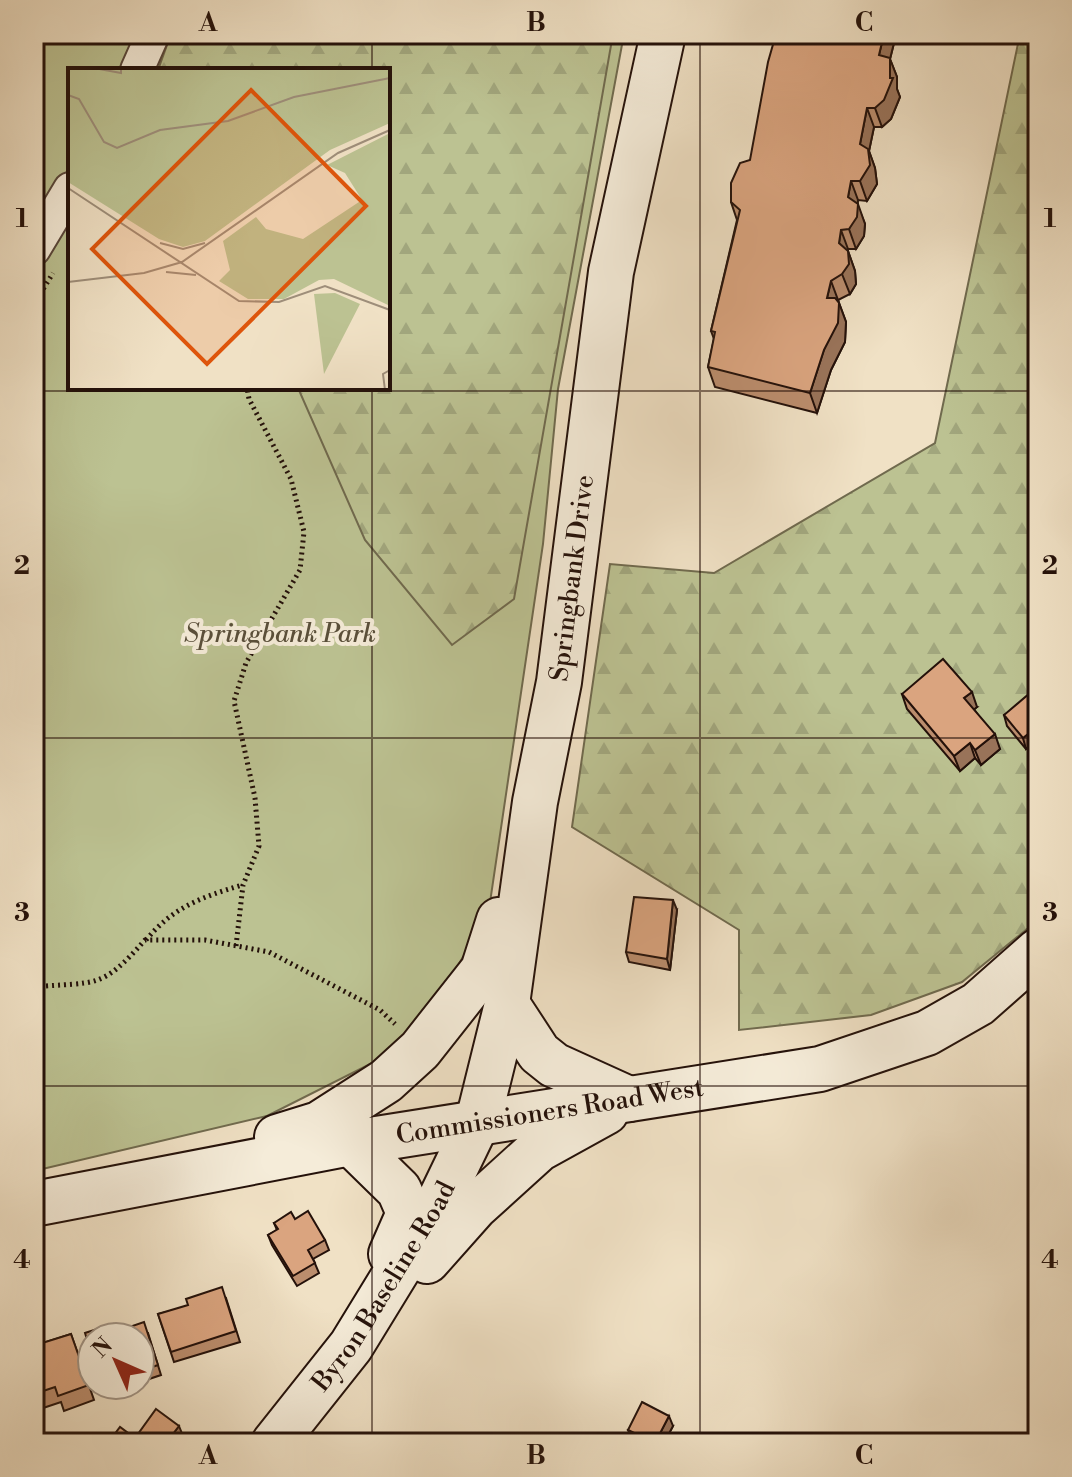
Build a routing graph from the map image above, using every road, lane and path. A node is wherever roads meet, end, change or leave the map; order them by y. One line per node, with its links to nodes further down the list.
1 (153, 34): 3 (street)
2 (663, 34): 7 (main road, Springbank Drive)
3 (138, 68)
4 (68, 192): 5 (street)
5 (34, 249)
6 (247, 390): 8 (path)
7 (535, 802): 13 (main road, Springbank Drive); 14 (main road)
8 (243, 885): 9 (path); 10 (path)
9 (145, 940): 10 (path); 12 (path)
10 (236, 946): 14 (path)
11 (1038, 951): 15 (main road, Commissioners Road West)
12 (34, 987)
13 (507, 1004): 15 (main road); 16 (main road, Springbank Drive)
14 (420, 1050): 18 (main road)
15 (629, 1099): 16 (main road, Commissioners Road West); 20 (main road)
16 (478, 1121): 17 (main road, Commissioners Road West); 20 (main road, Byron Baseline Road)
17 (351, 1143): 18 (main road, Commissioners Road West); 20 (main road)
18 (111, 1188): 19 (main road, Commissioners Road West)
19 (34, 1204)
20 (351, 1346): 21 (main road, Byron Baseline Road)
21 (274, 1443)

